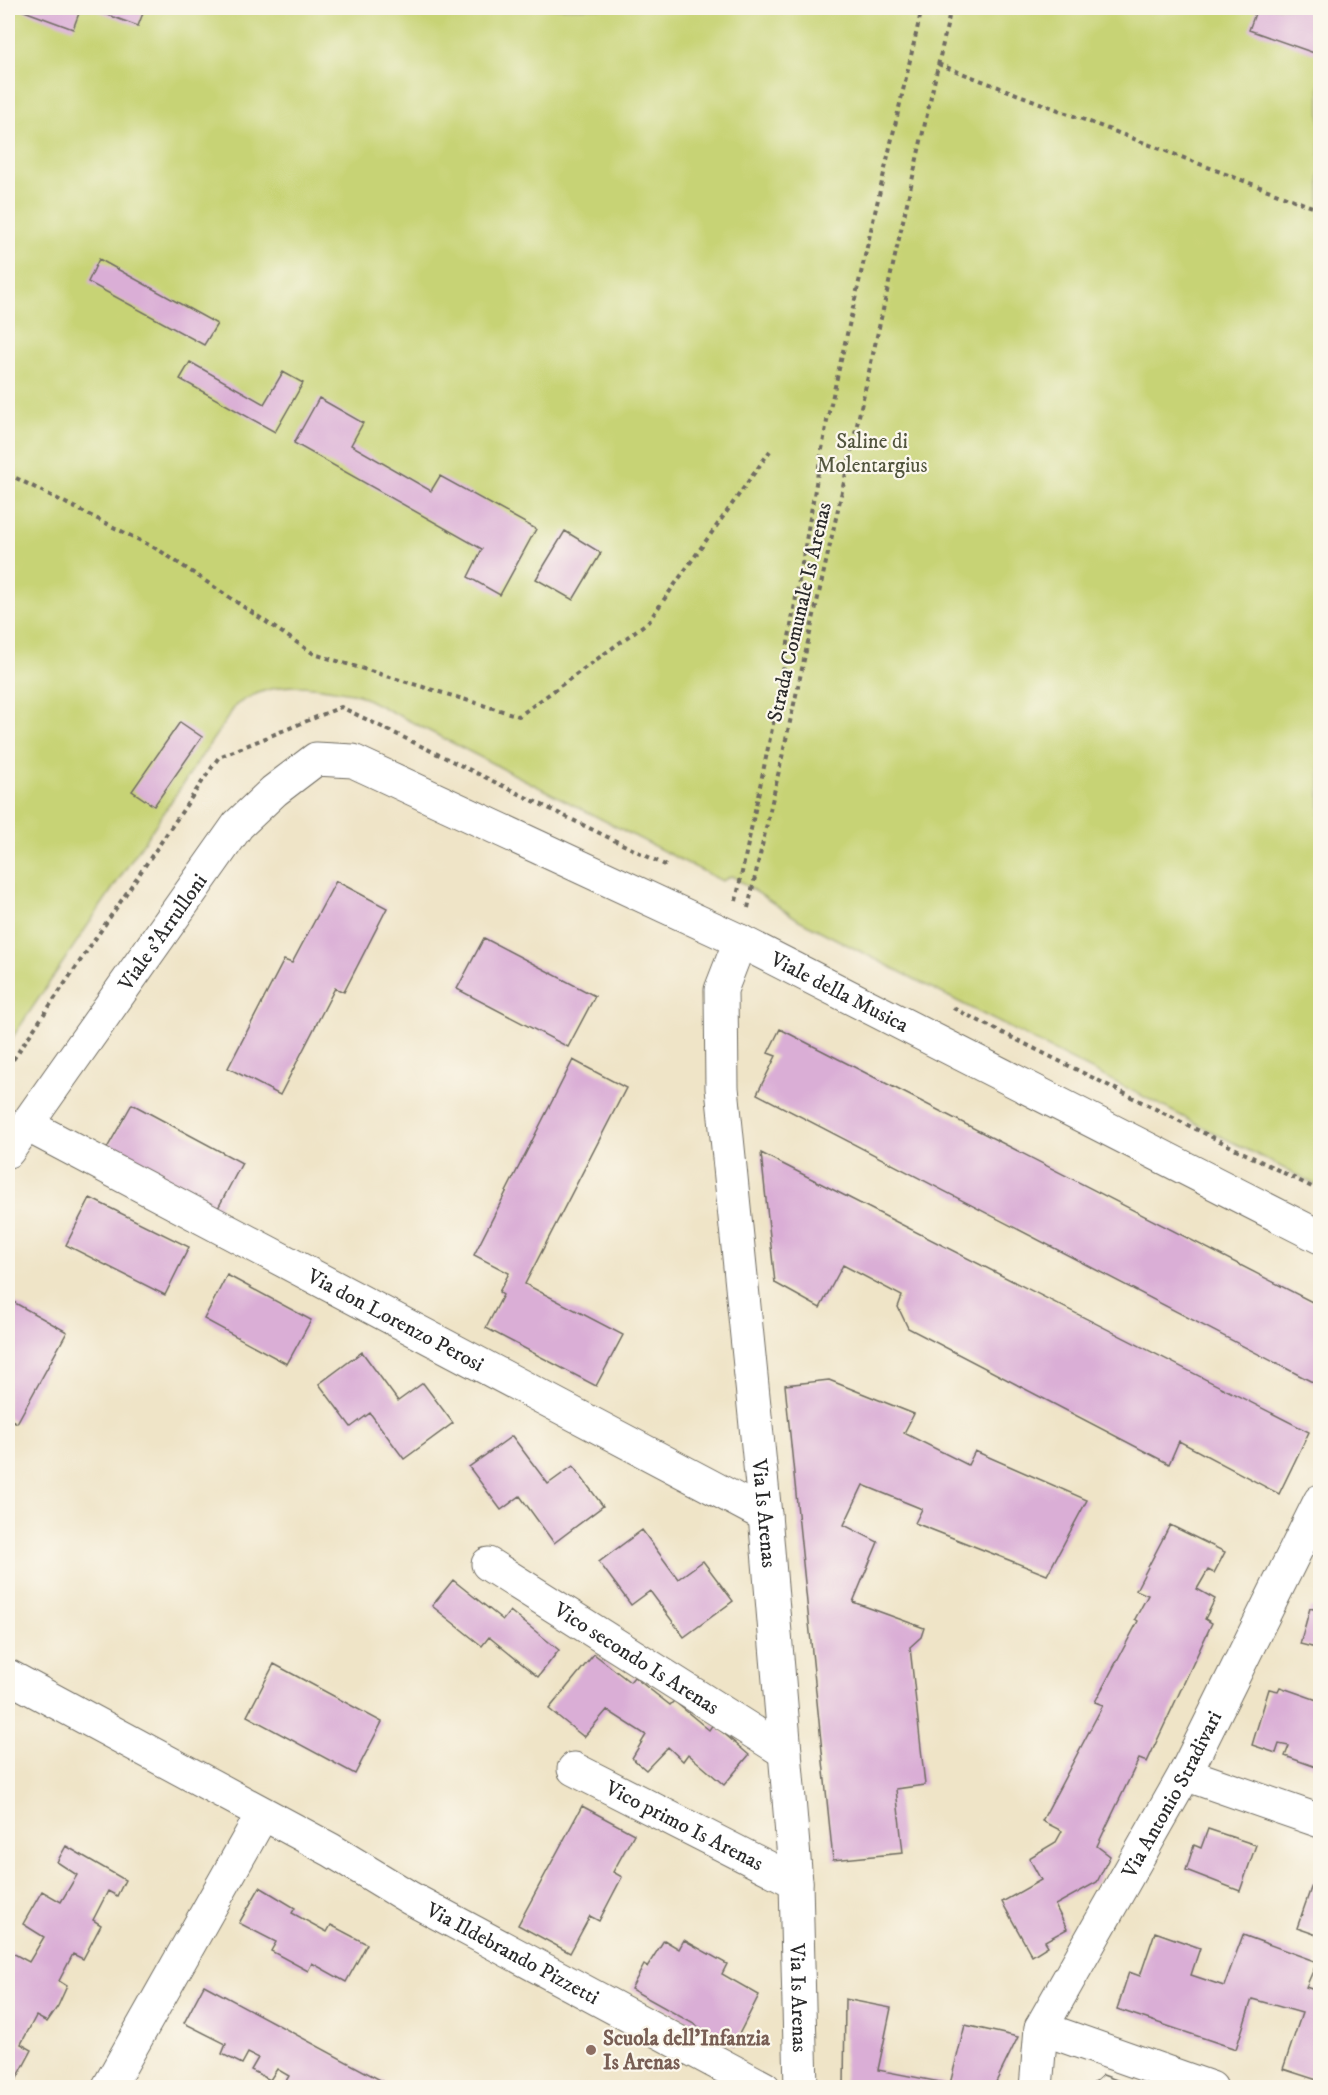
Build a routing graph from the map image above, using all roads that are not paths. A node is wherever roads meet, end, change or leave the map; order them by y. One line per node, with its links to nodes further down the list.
1 (353, 761): 2 (street, Viale della Musica); 3 (street, Viale s'Arrulloni)
2 (740, 941): 5 (street, Viale della Musica); 7 (street, Via Is Arenas)
3 (27, 1125): 4 (street, Viale s'Arrulloni); 7 (street, Via don Lorenzo Perosi)
4 (8, 1151)
5 (1320, 1237)
6 (1320, 1501): 12 (street, Via Antonio Stradivari)
7 (765, 1515): 10 (street, Via Is Arenas)
8 (488, 1564): 10 (street, Vico secondo Is Arenas)
9 (8, 1676): 13 (street, Via Ildebrando Pizzetti)
10 (785, 1752): 15 (street, Via Is Arenas)
11 (574, 1769): 15 (street, Vico primo Is Arenas)
12 (1185, 1774): 14 (street); 16 (street, Via Antonio Stradivari)
13 (262, 1815): 17 (street); 18 (street, Via Ildebrando Pizzetti)
14 (1320, 1821)
15 (796, 1882): 19 (street, Via Is Arenas)
16 (1041, 2028): 20 (street, Via Antonio Stradivari); 21 (street)
17 (108, 2088)
18 (764, 2088)
19 (801, 2088)
20 (1036, 2088)
21 (1211, 2088)

